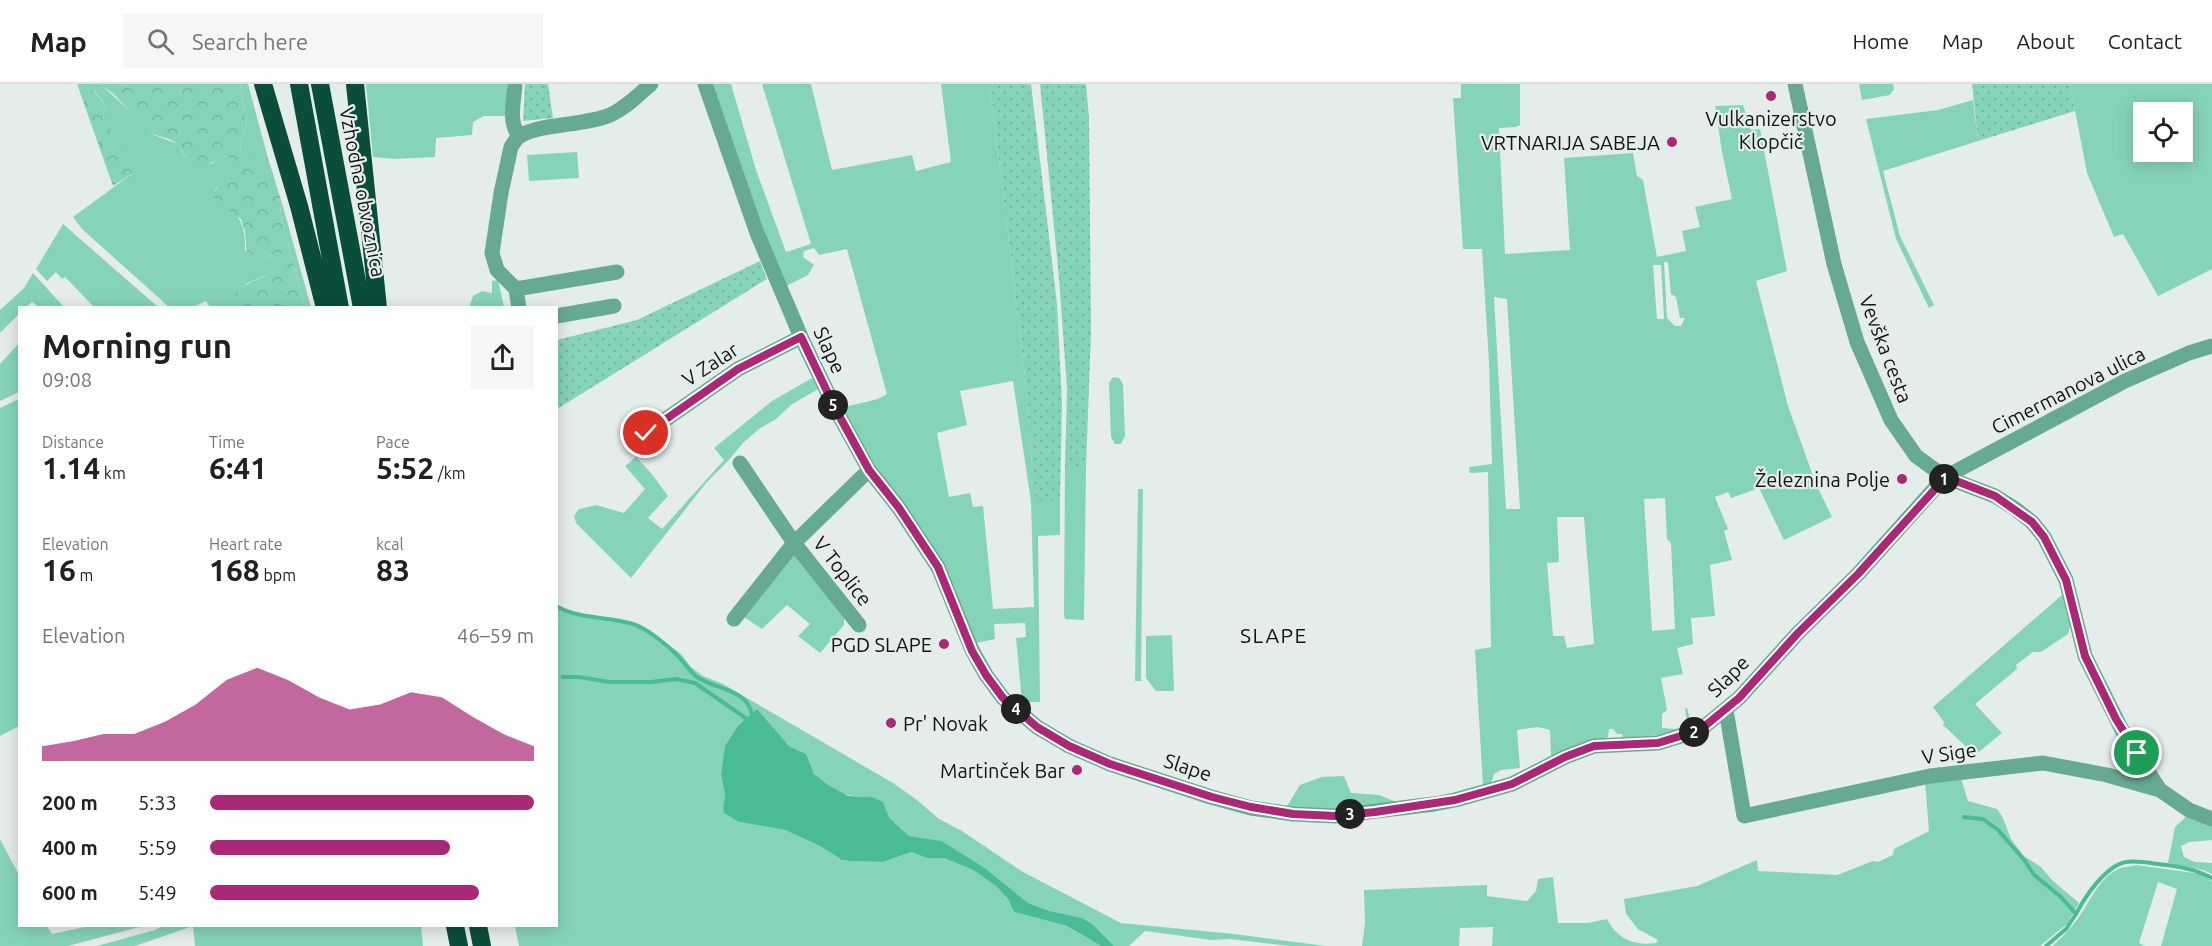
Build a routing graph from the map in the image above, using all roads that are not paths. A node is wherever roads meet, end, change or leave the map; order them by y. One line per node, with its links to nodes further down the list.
1 (262, 84): 12 (highway)
2 (299, 84): 13 (highway)
3 (320, 84): 14 (highway, Vzhodna obvoznica)
4 (356, 84): 15 (highway)
5 (515, 84): 9 (street)
6 (651, 84): 9 (street)
7 (705, 84): 19 (street, Slape)
8 (1795, 84): 24 (street, Vevška cesta)
9 (519, 136): 11 (street)
10 (617, 272): 11 (street)
11 (516, 289): 16 (street)
12 (324, 306)
13 (340, 306)
14 (362, 306)
15 (378, 306)
16 (519, 306)
17 (615, 306): 18 (street)
18 (558, 316)
19 (801, 337): 21 (street, V Zalar); 23 (street, Slape)
20 (2212, 346): 24 (street, Cimermanova ulica)
21 (646, 433)
22 (740, 463): 25 (street, V Toplice)
23 (869, 470): 25 (street, V Toplice); 28 (street, Slape)
24 (1946, 477): 28 (street, Slape); 29 (street, Vevška cesta)
25 (794, 543): 26 (street, V Toplice); 27 (street, V Toplice)
26 (734, 619)
27 (859, 625)
28 (1726, 710): 29 (street, V Sige)
29 (2160, 790): 30 (street, Vevška cesta)
30 (2212, 819)
31 (456, 927): 33 (highway)
32 (478, 927): 34 (highway)
33 (459, 946)
34 (482, 946)

